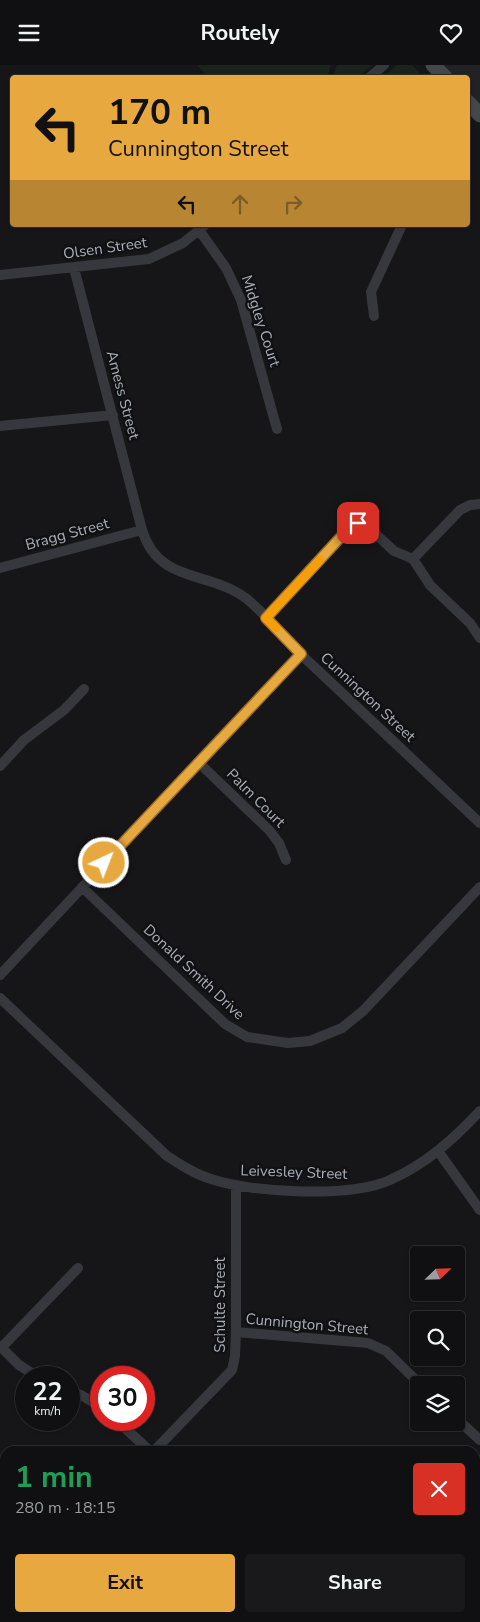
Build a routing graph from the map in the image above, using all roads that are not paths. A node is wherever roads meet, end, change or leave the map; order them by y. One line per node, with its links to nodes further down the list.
1 (384, 65): 3 (street)
2 (433, 65): 4 (main road)
3 (372, 75)
4 (443, 75)
5 (470, 104): 6 (main road)
6 (480, 115)
7 (202, 227): 9 (street, Olsen Street); 14 (street, Midgley Court)
8 (401, 227): 11 (street)
9 (74, 268): 10 (street, Olsen Street); 12 (street, Amess Street)
10 (0, 275)
11 (374, 316)
12 (112, 415): 13 (street); 16 (street, Amess Street)
13 (0, 426)
14 (277, 429)
15 (480, 504): 17 (street)
16 (142, 530): 18 (street, Bragg Street); 19 (street, Cunnington Street)
17 (413, 559): 19 (street); 20 (street)
18 (0, 568)
19 (266, 618): 21 (street, Cunnington Street)
20 (480, 638)
21 (301, 654): 23 (street); 25 (street, Cunnington Street)
22 (84, 689): 24 (street)
23 (198, 762): 26 (street, Palm Court); 27 (street)
24 (0, 766)
25 (480, 823)
26 (286, 860)
27 (82, 887): 28 (street, Donald Smith Drive); 29 (street)
28 (480, 887)
29 (0, 975)
30 (0, 998): 33 (street, Leivesley Street)
31 (480, 1111): 32 (street, Leivesley Street)
32 (438, 1151): 33 (street, Leivesley Street); 34 (street)
33 (236, 1186): 36 (street, Schulte Street)
34 (480, 1210)
35 (78, 1268): 37 (street)
36 (236, 1333): 39 (street, Cunnington Street); 44 (street, Schulte Street)
37 (1, 1347): 38 (street)
38 (21, 1366)
39 (412, 1376)
40 (465, 1426): 42 (street)
41 (128, 1431): 43 (street)
42 (480, 1440)
43 (145, 1446)
44 (159, 1446)

